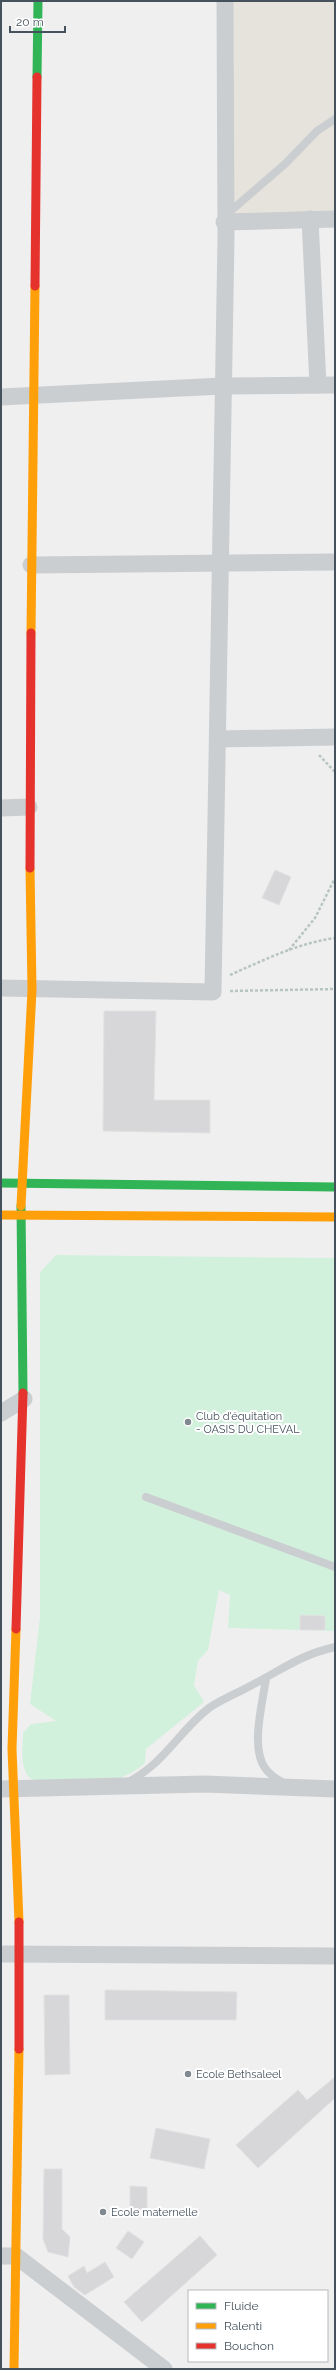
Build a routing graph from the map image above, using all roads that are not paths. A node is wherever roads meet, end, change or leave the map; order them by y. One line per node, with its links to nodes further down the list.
1 (38, 1): 10 (street)
2 (225, 1): 4 (street)
3 (335, 119): 4 (lane)
4 (224, 219): 5 (street); 9 (street)
5 (310, 219): 6 (street); 7 (street)
6 (335, 219)
7 (318, 385): 8 (street); 9 (street)
8 (335, 385)
9 (222, 386): 10 (street); 13 (street)
10 (33, 396): 11 (street); 14 (street)
11 (1, 397)
12 (335, 562): 13 (street)
13 (220, 564): 14 (street); 16 (street)
14 (31, 565): 17 (street)
15 (335, 737): 16 (street)
16 (218, 739): 20 (street)
17 (29, 807): 18 (street); 20 (street)
18 (1, 808)
19 (1, 988): 20 (street)
20 (32, 990): 22 (street)
21 (1, 1183): 22 (street)
22 (21, 1184): 23 (street); 25 (street)
23 (335, 1187)
24 (1, 1215): 25 (street)
25 (22, 1216): 26 (street); 27 (street)
26 (335, 1217)
27 (24, 1399): 28 (street); 35 (street)
28 (1, 1413)
29 (146, 1497): 30 (lane)
30 (335, 1567)
31 (335, 1647): 32 (lane)
32 (266, 1678): 33 (lane); 34 (lane)
33 (122, 1785): 34 (street); 35 (street)
34 (293, 1788): 36 (street)
35 (7, 1789): 37 (street)
36 (335, 1789)
37 (20, 1952): 38 (street); 39 (street); 40 (street)
38 (1, 1954)
39 (335, 1956)
40 (9, 2256): 41 (street); 42 (street)
41 (14, 2369)
42 (164, 2369)

